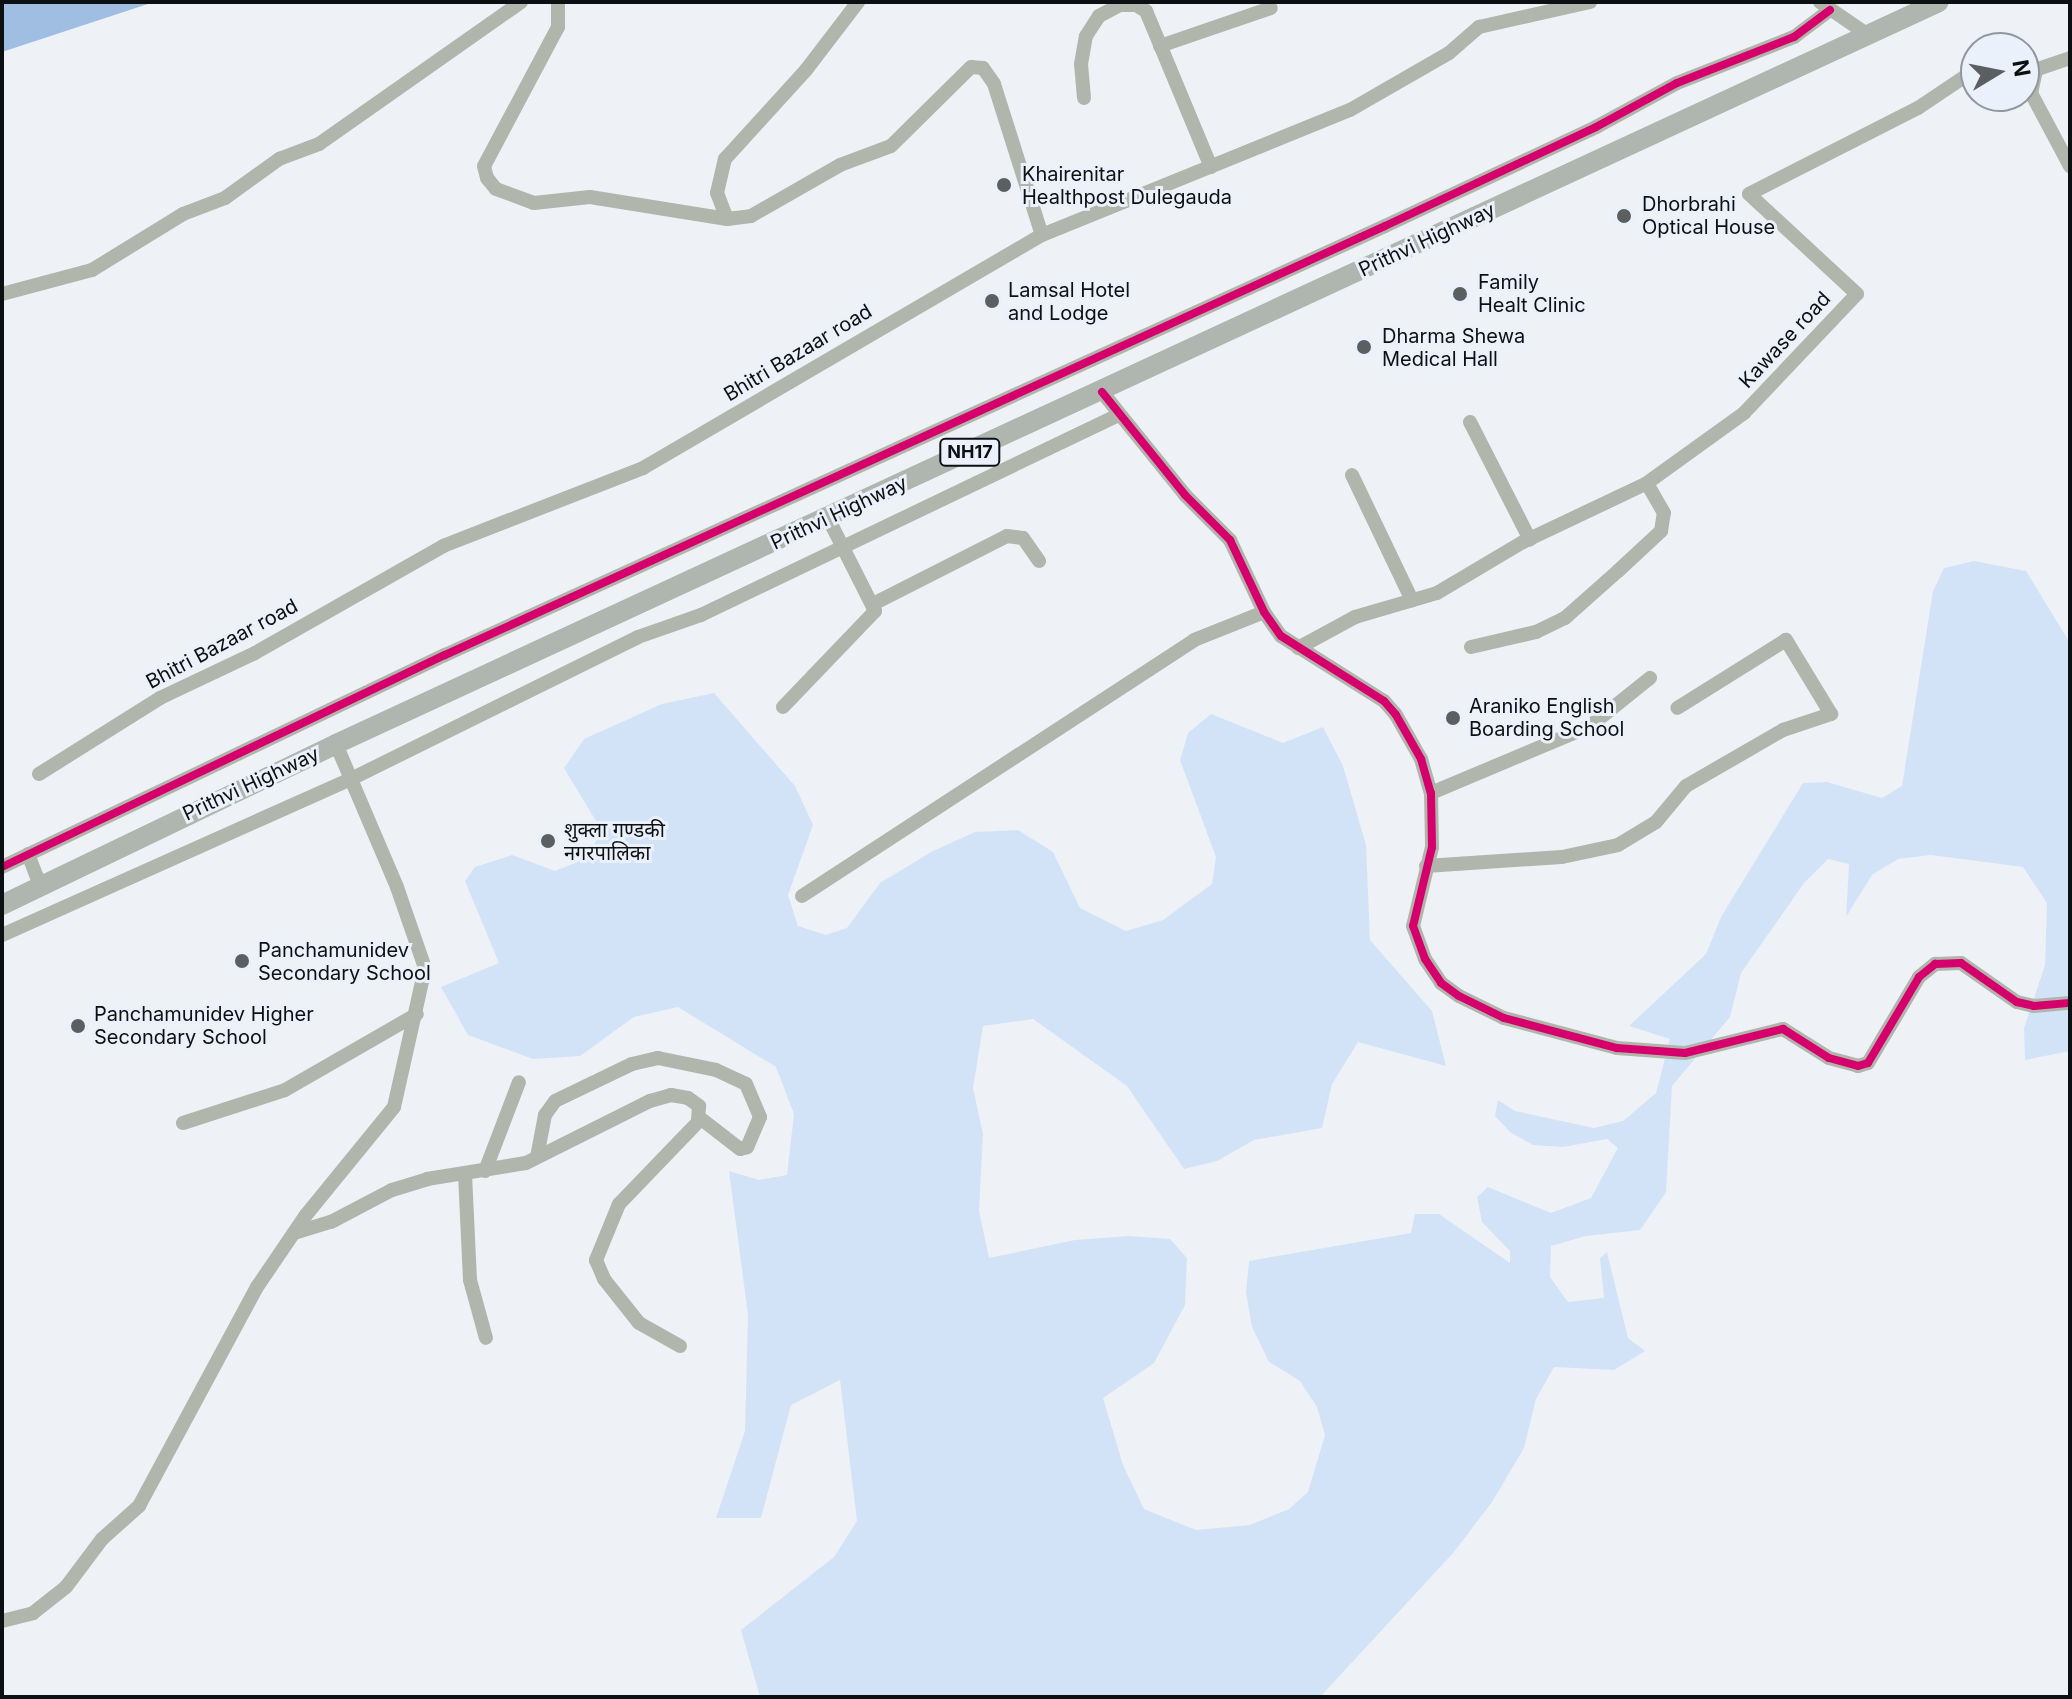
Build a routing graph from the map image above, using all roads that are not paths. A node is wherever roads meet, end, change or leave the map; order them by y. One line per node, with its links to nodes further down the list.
1 (521, 2): 19 (street)
2 (558, 2): 17 (street)
3 (858, 2): 17 (street)
4 (1590, 2): 16 (street, Bhitri Bazaar road)
5 (1939, 2): 8 (highway, Prithvi Highway / NH17)
6 (1825, 6): 8 (street); 41 (street)
7 (1271, 8): 9 (street)
8 (1868, 35): 20 (highway, Prithvi Highway / NH17)
9 (1160, 46): 13 (street); 16 (street)
10 (2070, 58): 11 (street)
11 (2040, 66)
12 (1960, 80): 24 (street, Kawase road)
13 (1084, 98)
14 (2040, 110): 15 (street)
15 (2070, 166)
16 (1211, 167): 18 (street, Bhitri Bazaar road)
17 (727, 219): 18 (street)
18 (1042, 235): 38 (street, Bhitri Bazaar road)
19 (2, 294)
20 (1102, 392): 21 (street); 25 (highway, Prithvi Highway / NH17)
21 (1118, 415): 27 (street); 31 (street)
22 (1470, 422): 26 (street)
23 (1352, 475): 29 (street)
24 (1647, 483): 26 (street); 32 (street)
25 (828, 518): 27 (street); 37 (highway, Prithvi Highway / NH17)
26 (1530, 540): 29 (street)
27 (841, 545): 30 (street); 39 (street)
28 (1039, 561): 30 (street)
29 (1412, 600): 33 (street)
30 (875, 603): 35 (street)
31 (1264, 612): 33 (street); 45 (street)
32 (1471, 647)
33 (1298, 648): 40 (street)
34 (1650, 678): 40 (street)
35 (783, 707)
36 (1677, 708): 42 (street)
37 (336, 744): 39 (street); 44 (highway, Prithvi Highway / NH17)
38 (39, 774)
39 (353, 778): 47 (street); 49 (street)
40 (1431, 793): 42 (street)
41 (28, 854): 43 (street); 44 (street)
42 (1426, 866): 48 (street)
43 (2, 867)
44 (40, 885): 46 (highway, Prithvi Highway / NH17)
45 (802, 896)
46 (2, 905)
47 (2, 935)
48 (2070, 1003)
49 (417, 1014): 52 (street); 56 (street)
50 (519, 1082): 54 (street)
51 (700, 1118): 53 (street); 53 (street); 58 (street)
52 (183, 1123)
53 (537, 1157): 54 (street)
54 (485, 1171): 55 (street)
55 (465, 1174): 56 (street); 57 (street)
56 (294, 1233): 59 (street)
57 (486, 1338)
58 (680, 1346)
59 (2, 1621)

